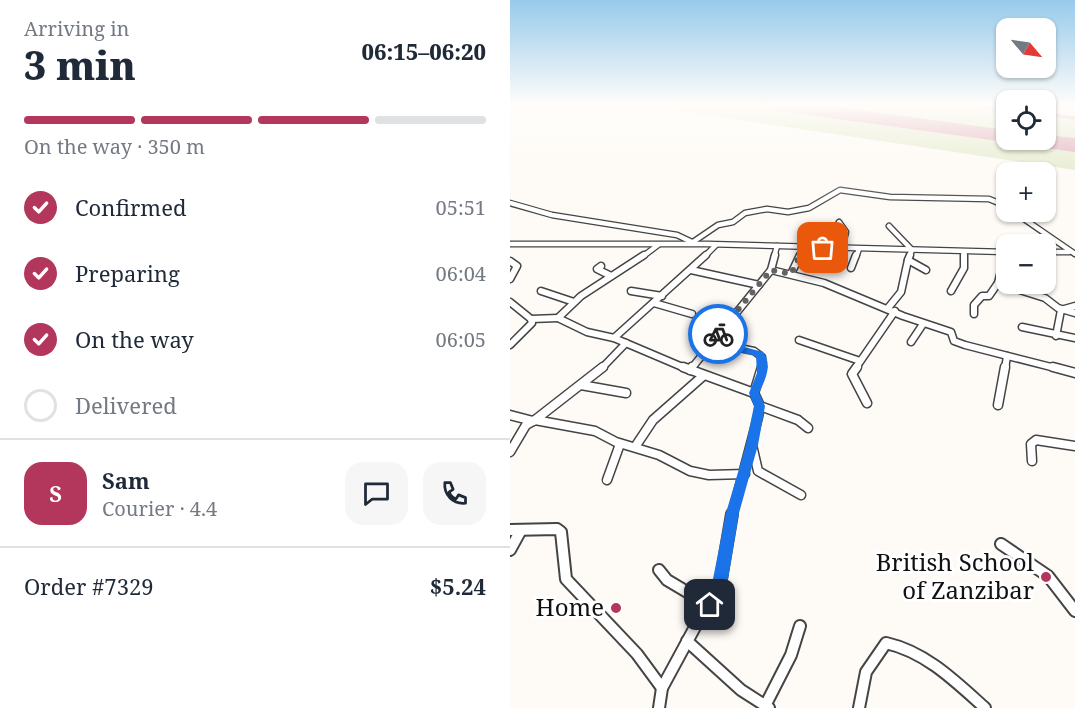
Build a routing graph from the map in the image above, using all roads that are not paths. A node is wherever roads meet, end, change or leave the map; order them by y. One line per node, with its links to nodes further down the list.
1 (996, 202): 6 (street)
2 (510, 204): 6 (street)
3 (839, 222): 12 (street)
4 (1029, 222): 18 (street)
5 (889, 226): 14 (street)
6 (695, 243): 8 (street); 9 (street)
7 (510, 244): 8 (street)
8 (658, 245): 27 (street)
9 (716, 245): 10 (street); 23 (street)
10 (777, 246): 11 (street); 24 (street)
11 (804, 247): 12 (street); 26 (street)
12 (842, 248): 13 (street)
13 (859, 249): 14 (street); 22 (street)
14 (912, 250): 15 (street); 19 (street)
15 (964, 252): 16 (street); 33 (street)
16 (996, 252)
17 (1056, 252): 18 (street)
18 (1074, 253)
19 (908, 260): 25 (street); 40 (street)
20 (510, 261): 28 (street)
21 (601, 266): 27 (street)
22 (851, 268)
23 (691, 270): 29 (street); 35 (street)
24 (771, 270): 26 (street); 29 (street)
25 (926, 270)
26 (791, 274): 40 (street)
27 (611, 276): 37 (street)
28 (510, 279)
29 (759, 285): 54 (street)
30 (996, 286): 45 (street)
31 (541, 291): 37 (street)
32 (631, 291): 35 (street)
33 (951, 291)
34 (1032, 294): 41 (street)
35 (662, 296): 38 (street)
36 (510, 302): 42 (street)
37 (574, 302): 46 (street)
38 (654, 303): 44 (street); 51 (street)
39 (1075, 306): 41 (street)
40 (891, 310): 48 (street); 59 (street)
41 (1061, 310): 43 (street); 50 (street)
42 (513, 311): 47 (street)
43 (1075, 313)
44 (692, 314)
45 (974, 314)
46 (558, 318): 47 (street); 51 (street)
47 (531, 319): 57 (street)
48 (923, 324): 55 (street); 58 (street)
49 (1022, 327): 50 (street)
50 (1056, 336): 52 (street)
51 (614, 338): 56 (street)
52 (1075, 338)
53 (799, 340): 59 (street)
54 (711, 342): 60 (street); 65 (street)
55 (910, 342)
56 (626, 343): 60 (street); 63 (street)
57 (510, 345)
58 (1007, 356): 61 (street); 67 (street)
59 (860, 361): 66 (street)
60 (690, 370): 62 (street)
61 (1075, 373)
62 (704, 376): 65 (street); 75 (street)
63 (581, 385): 64 (street); 70 (street)
64 (626, 393)
65 (754, 393): 68 (street)
66 (867, 403)
67 (998, 405)
68 (759, 406): 71 (street); 73 (street)
69 (510, 415): 70 (street)
70 (534, 420): 72 (street); 76 (street)
71 (808, 428)
72 (621, 444): 75 (street); 79 (street)
73 (752, 445): 78 (street); 80 (street)
74 (1075, 446): 77 (street)
75 (634, 447): 78 (street)
76 (510, 452)
77 (1032, 461)
78 (745, 474): 85 (street)
79 (607, 480)
80 (801, 495)
81 (516, 530): 83 (street); 89 (street)
82 (1001, 544): 86 (street)
83 (510, 550)
84 (659, 570): 85 (street)
85 (710, 605): 88 (street)
86 (1075, 611)
87 (800, 626): 90 (street)
88 (687, 641): 89 (street); 90 (street)
89 (662, 688): 91 (street)
90 (767, 707)
91 (659, 708)
92 (860, 708): 93 (street)
93 (985, 708)

